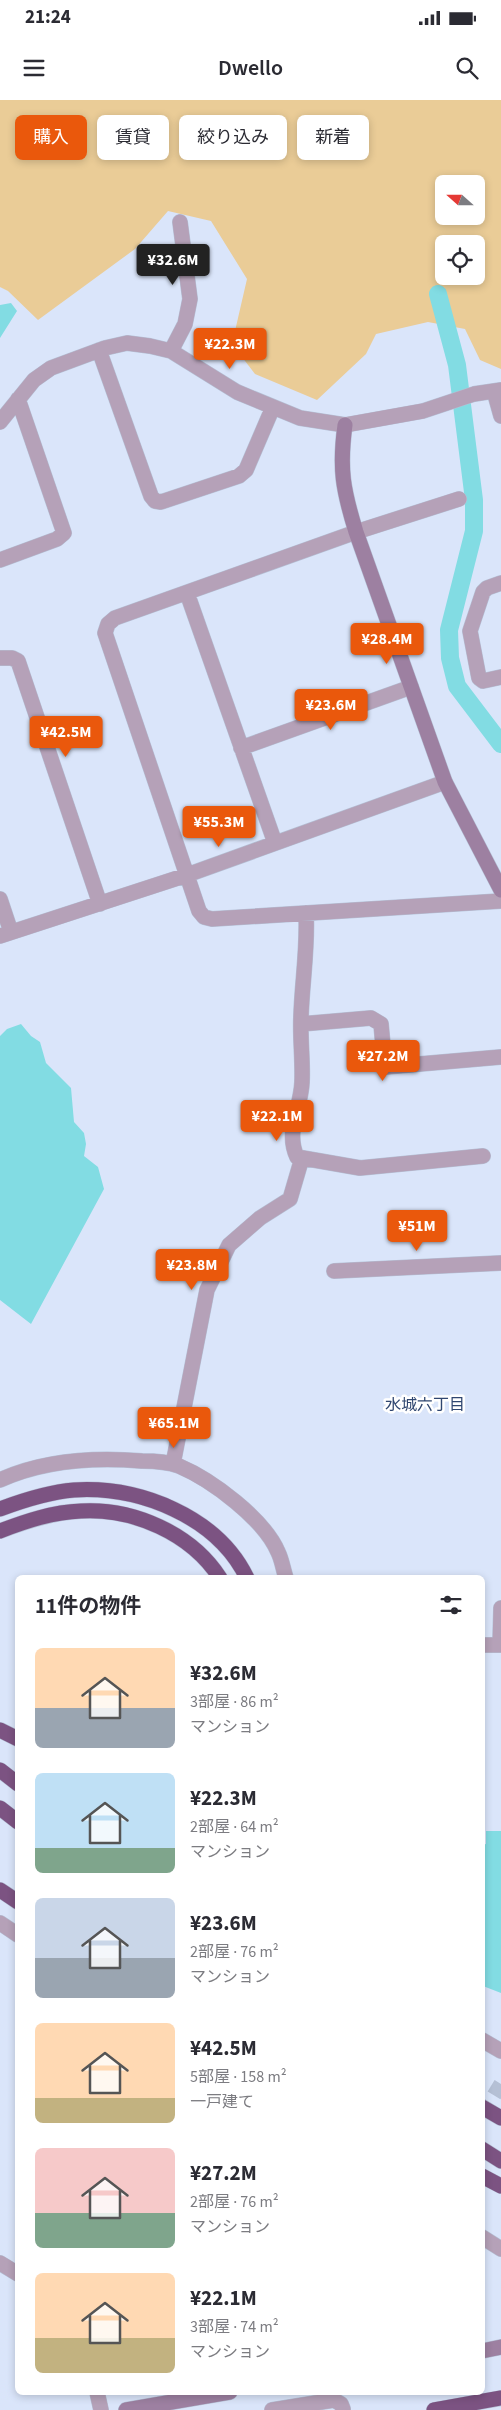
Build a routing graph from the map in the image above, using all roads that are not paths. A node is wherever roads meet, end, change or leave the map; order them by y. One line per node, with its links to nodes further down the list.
1 (180, 222): 3 (street)
2 (99, 350): 3 (street); 5 (street); 6 (street)
3 (171, 351): 6 (street)
4 (498, 391): 7 (street); 9 (street)
5 (18, 398): 8 (street); 12 (street)
6 (273, 407): 9 (street)
7 (501, 416)
8 (0, 422)
9 (345, 425): 11 (street)
10 (459, 499): 11 (street)
11 (356, 532): 14 (street); 17 (street)
12 (0, 560)
13 (501, 583): 16 (street)
14 (187, 593): 18 (street); 22 (street)
15 (0, 658): 26 (street)
16 (501, 677)
17 (411, 686): 18 (street); 19 (street)
18 (242, 748): 20 (street)
19 (445, 782): 20 (street); 21 (street)
20 (275, 843): 22 (street)
21 (497, 871): 23 (street)
22 (187, 875): 26 (street); 27 (street)
23 (501, 890)
24 (0, 899): 28 (street)
25 (501, 901): 27 (street)
26 (100, 904): 28 (street)
27 (306, 913): 29 (street)
28 (5, 934)
29 (301, 1024): 30 (street); 32 (street)
30 (501, 1057)
31 (483, 1156): 32 (street)
32 (302, 1158): 35 (street)
33 (501, 1263): 34 (street)
34 (334, 1271)
35 (173, 1464): 36 (street); 41 (street)
36 (0, 1480)
37 (0, 1509): 40 (highway)
38 (0, 1531): 39 (highway)
39 (217, 1575)
40 (245, 1575)
41 (285, 1575)
42 (501, 1608): 43 (street)
43 (500, 1644): 44 (street)
44 (485, 1645)
45 (0, 1730): 46 (highway)
46 (15, 1738)
47 (0, 1770): 48 (highway)
48 (15, 1782)
49 (0, 1808): 50 (highway)
50 (15, 1820)
51 (0, 1890): 53 (highway)
52 (0, 1896): 54 (highway)
53 (15, 1902)
54 (15, 1903)
55 (0, 1923): 56 (street)
56 (15, 1933)
57 (485, 2042): 58 (street)
58 (501, 2051)
59 (485, 2108): 60 (highway)
60 (501, 2118)
61 (485, 2151): 62 (highway)
62 (501, 2161)
63 (485, 2178): 64 (highway)
64 (501, 2186)
65 (485, 2240): 66 (street)
66 (501, 2249)
67 (0, 2263): 68 (street)
68 (15, 2272)
69 (501, 2348): 70 (street)
70 (485, 2350)
71 (98, 2395): 76 (street)
72 (215, 2395): 74 (street)
73 (501, 2398): 79 (highway)
74 (145, 2409): 77 (street)
75 (343, 2409): 78 (street)
76 (101, 2410)
77 (126, 2410)
78 (272, 2410)
79 (434, 2410)

